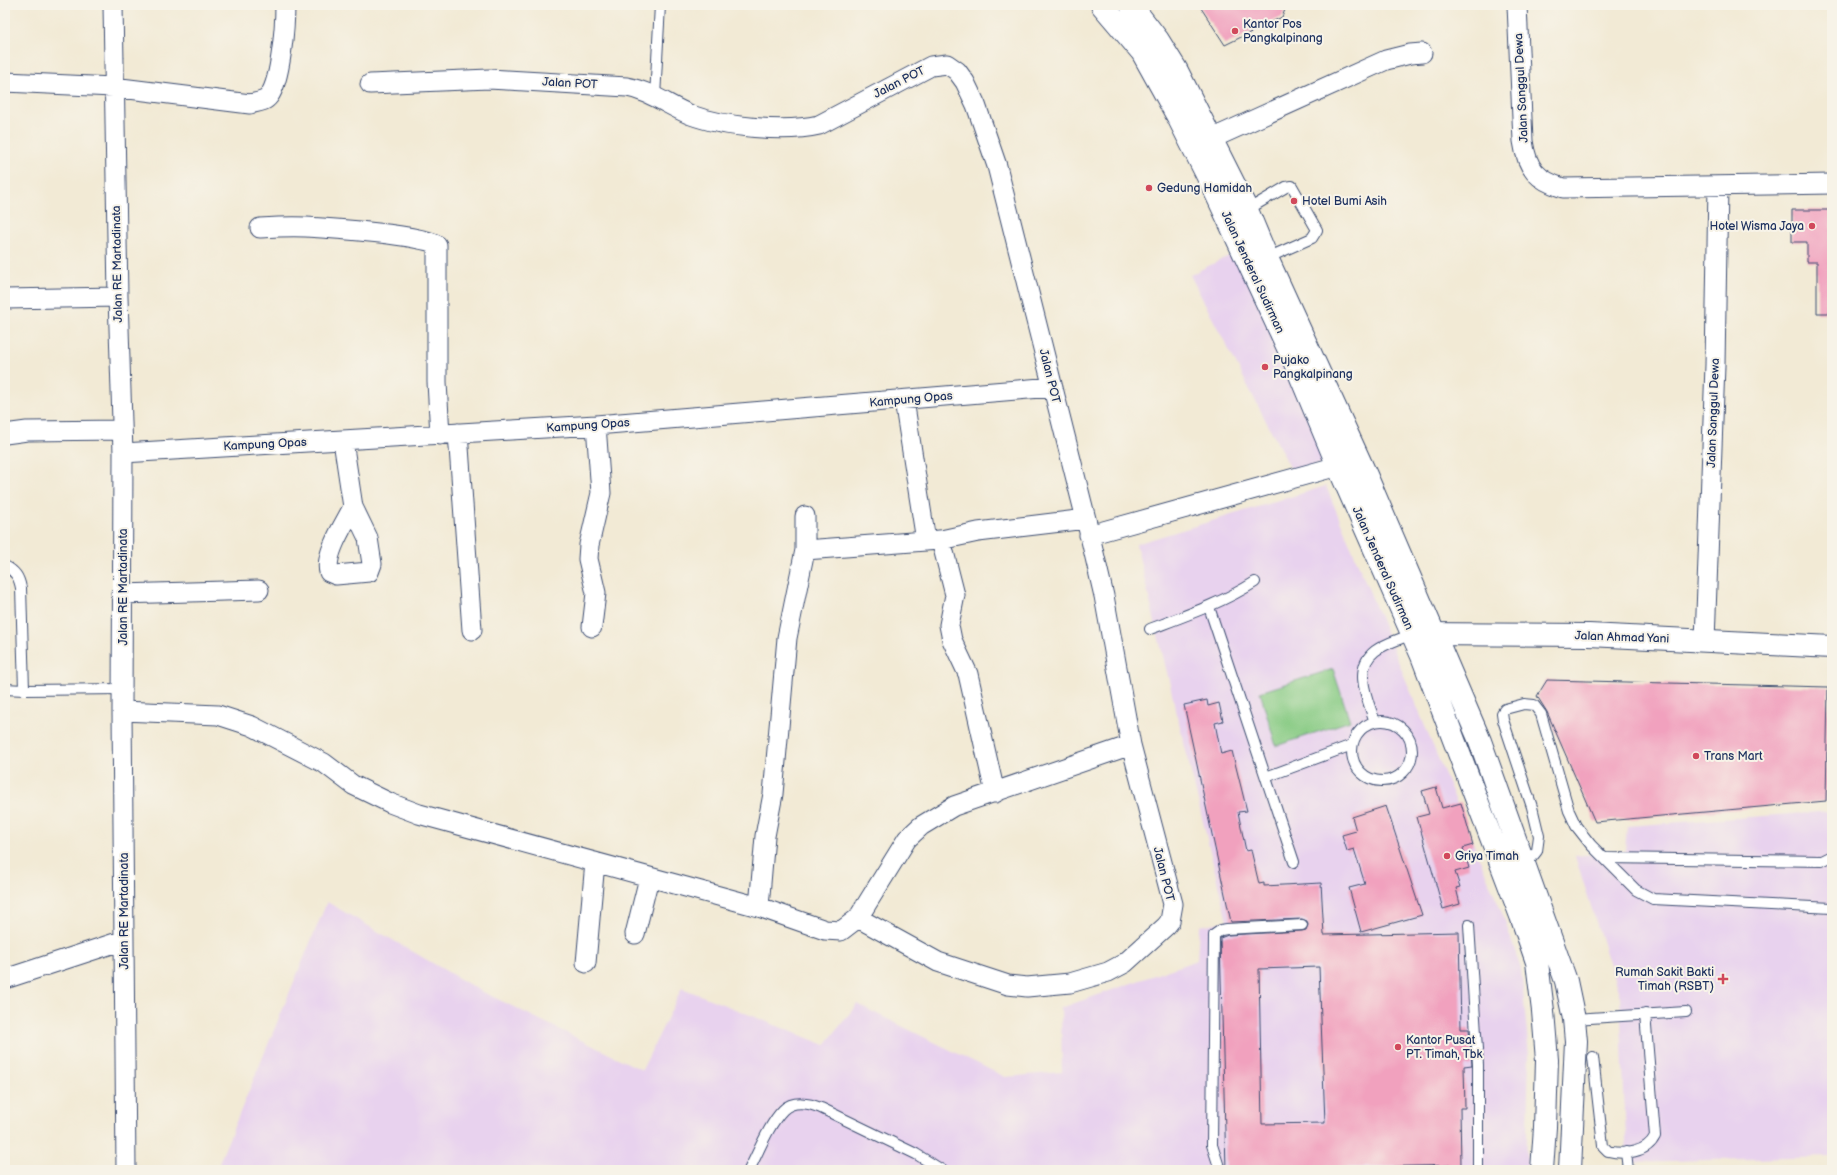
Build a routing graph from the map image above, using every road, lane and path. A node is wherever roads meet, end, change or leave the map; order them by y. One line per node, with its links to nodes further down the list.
1 (113, 5): 10 (street, Jalan RE Martadinata)
2 (285, 5): 10 (street)
3 (660, 5): 11 (lane)
4 (1102, 5): 12 (main road, Jalan Jenderal Sudirman)
5 (1131, 5): 12 (main road, Jalan Jenderal Sudirman)
6 (1517, 5): 14 (street, Jalan Sanggul Dewa)
7 (1422, 53): 12 (street)
8 (5, 82): 10 (street)
9 (370, 84): 11 (street, Jalan POT)
10 (113, 87): 18 (street, Jalan RE Martadinata)
11 (655, 97): 20 (street, Jalan POT)
12 (1201, 134): 15 (main road, Jalan Jenderal Sudirman); 17 (main road, Jalan Jenderal Sudirman)
13 (1832, 184): 14 (street, Jalan Sanggul Dewa)
14 (1718, 186): 44 (street, Jalan Sanggul Dewa)
15 (1247, 210): 17 (main road, Jalan Jenderal Sudirman); 17 (lane)
16 (260, 228): 25 (street)
17 (1257, 260): 28 (main road, Jalan Jenderal Sudirman); 43 (main road, Jalan Jenderal Sudirman)
18 (118, 298): 19 (street); 23 (street, Jalan RE Martadinata)
19 (5, 299)
20 (1053, 387): 21 (street, Kampung Opas); 31 (street, Jalan POT)
21 (904, 400): 22 (street, Kampung Opas); 32 (street)
22 (596, 425): 25 (street, Kampung Opas); 39 (street)
23 (122, 430): 24 (street); 27 (street, Jalan RE Martadinata)
24 (5, 434)
25 (449, 434): 26 (street, Kampung Opas); 41 (street)
26 (344, 441): 27 (street, Kampung Opas); 29 (street)
27 (123, 453): 37 (street, Jalan RE Martadinata)
28 (1338, 466): 31 (street); 42 (main road, Jalan Jenderal Sudirman)
29 (353, 507)
30 (805, 516): 33 (street)
31 (1088, 527): 32 (street); 51 (street, Jalan POT)
32 (933, 540): 33 (street); 54 (street)
33 (805, 550): 61 (street)
34 (5, 566): 48 (lane)
35 (1255, 582): 38 (lane)
36 (258, 590): 37 (street)
37 (121, 594): 47 (street, Jalan RE Martadinata)
38 (1209, 607): 40 (lane); 53 (lane)
39 (592, 627)
40 (1150, 629)
41 (472, 630)
42 (1412, 634): 43 (main road, Jalan Ahmad Yani); 50 (lane); 80 (main road, Jalan Jenderal Sudirman)
43 (1435, 634): 44 (main road, Jalan Ahmad Yani); 59 (main road, Jalan Jenderal Sudirman)
44 (1705, 641): 45 (main road, Jalan Ahmad Yani)
45 (1832, 647)
46 (5, 689): 48 (lane)
47 (124, 689): 48 (lane); 49 (street, Jalan RE Martadinata)
48 (24, 690)
49 (122, 711): 57 (street); 67 (street, Jalan RE Martadinata)
50 (1375, 722): 52 (lane); 52 (lane)
51 (1131, 745): 54 (street); 63 (street, Jalan POT)
52 (1352, 745): 53 (lane)
53 (1266, 778): 58 (lane)
54 (995, 793): 63 (street)
55 (1832, 856): 56 (lane)
56 (1606, 858): 59 (lane); 62 (lane)
57 (595, 862): 60 (street); 68 (street)
58 (1294, 862)
59 (1526, 865): 72 (main road, Jalan Jenderal Sudirman)
60 (649, 878): 61 (street); 66 (street)
61 (759, 907): 63 (street)
62 (1832, 908)
63 (858, 918)
64 (1302, 925): 78 (lane)
65 (1469, 925): 79 (lane)
66 (635, 934)
67 (124, 940): 69 (street); 75 (street, Jalan RE Martadinata)
68 (586, 963)
69 (5, 979)
70 (1686, 1012): 71 (lane)
71 (1645, 1014): 72 (lane); 74 (lane)
72 (1574, 1020): 81 (main road, Jalan Jenderal Sudirman)
73 (1593, 1057): 74 (lane)
74 (1626, 1152): 82 (lane)
75 (126, 1170)
76 (749, 1170): 77 (lane)
77 (942, 1170)
78 (1220, 1170)
79 (1478, 1170)
80 (1542, 1170)
81 (1570, 1170)
82 (1628, 1170)

